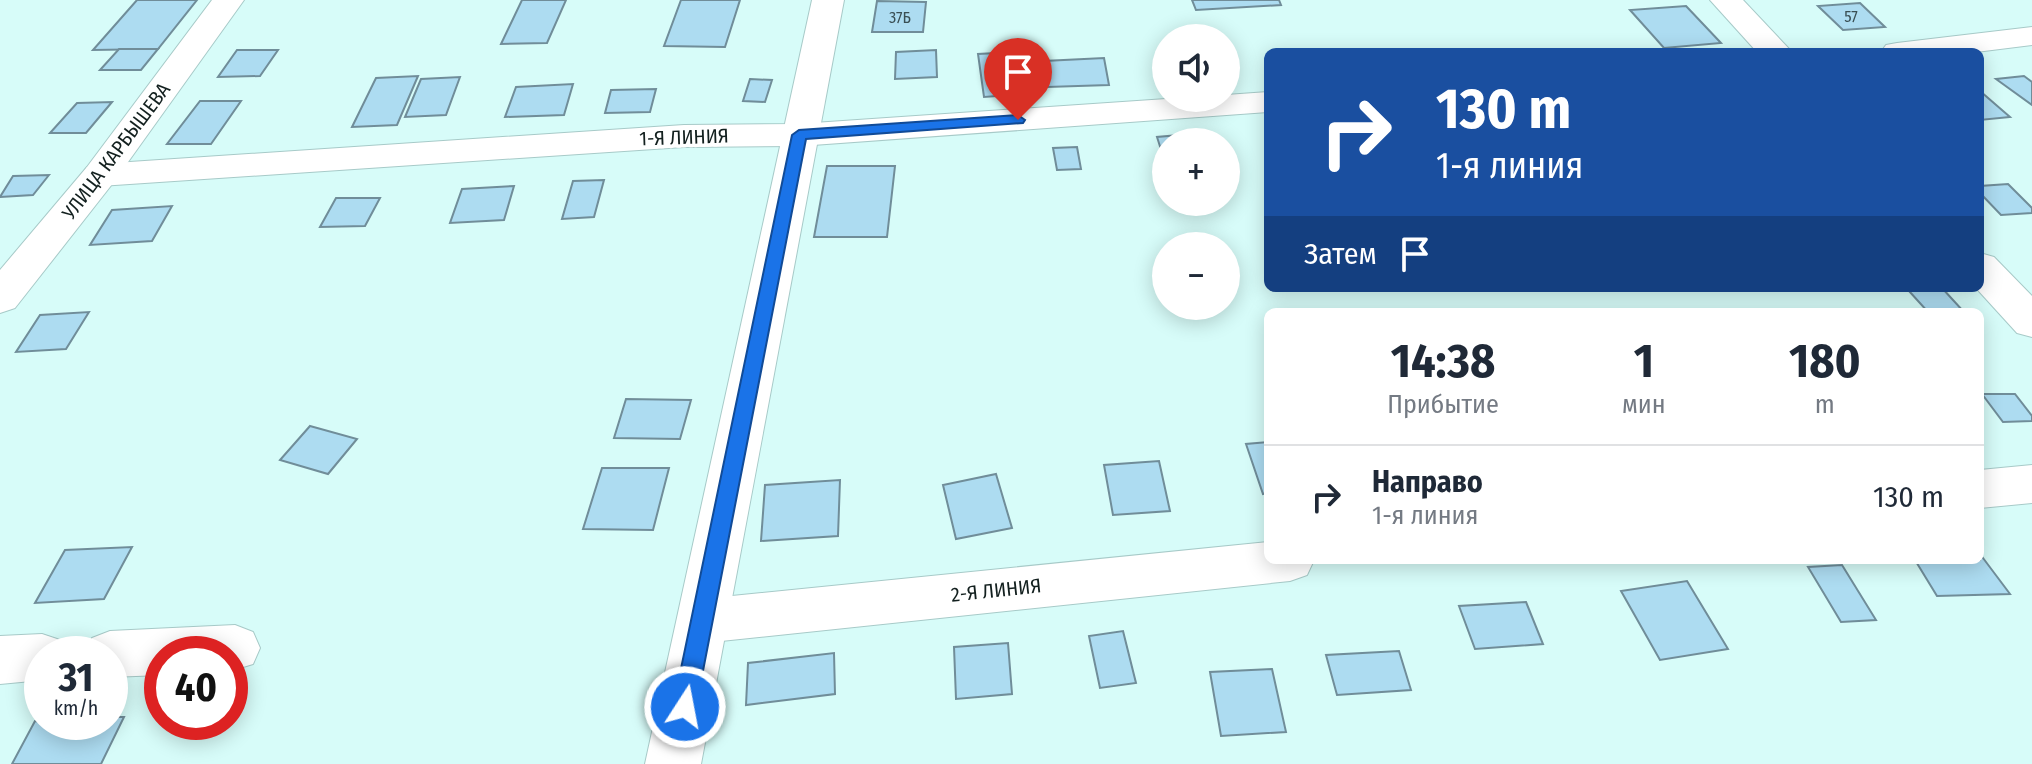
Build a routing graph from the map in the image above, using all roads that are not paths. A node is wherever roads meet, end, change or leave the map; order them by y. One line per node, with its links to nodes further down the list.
1 (228, 0): 9 (street, УЛИЦА КАРБЫШЕВА)
2 (828, 0): 8 (street)
3 (1726, 0): 5 (street)
4 (2032, 36): 6 (street)
5 (1771, 48)
6 (1931, 48)
7 (1264, 102): 8 (street, 1-Я ЛИНИЯ)
8 (799, 135): 9 (street, 1-Я ЛИНИЯ); 16 (street)
9 (100, 175): 11 (street, УЛИЦА КАРБЫШЕВА)
10 (1984, 271): 12 (street)
11 (0, 298)
12 (2032, 322)
13 (2032, 484): 14 (street)
14 (1984, 489)
15 (1264, 563): 16 (street, 2-Я ЛИНИЯ)
16 (702, 621): 19 (street)
17 (24, 658): 18 (street)
18 (0, 660)
19 (673, 764)

